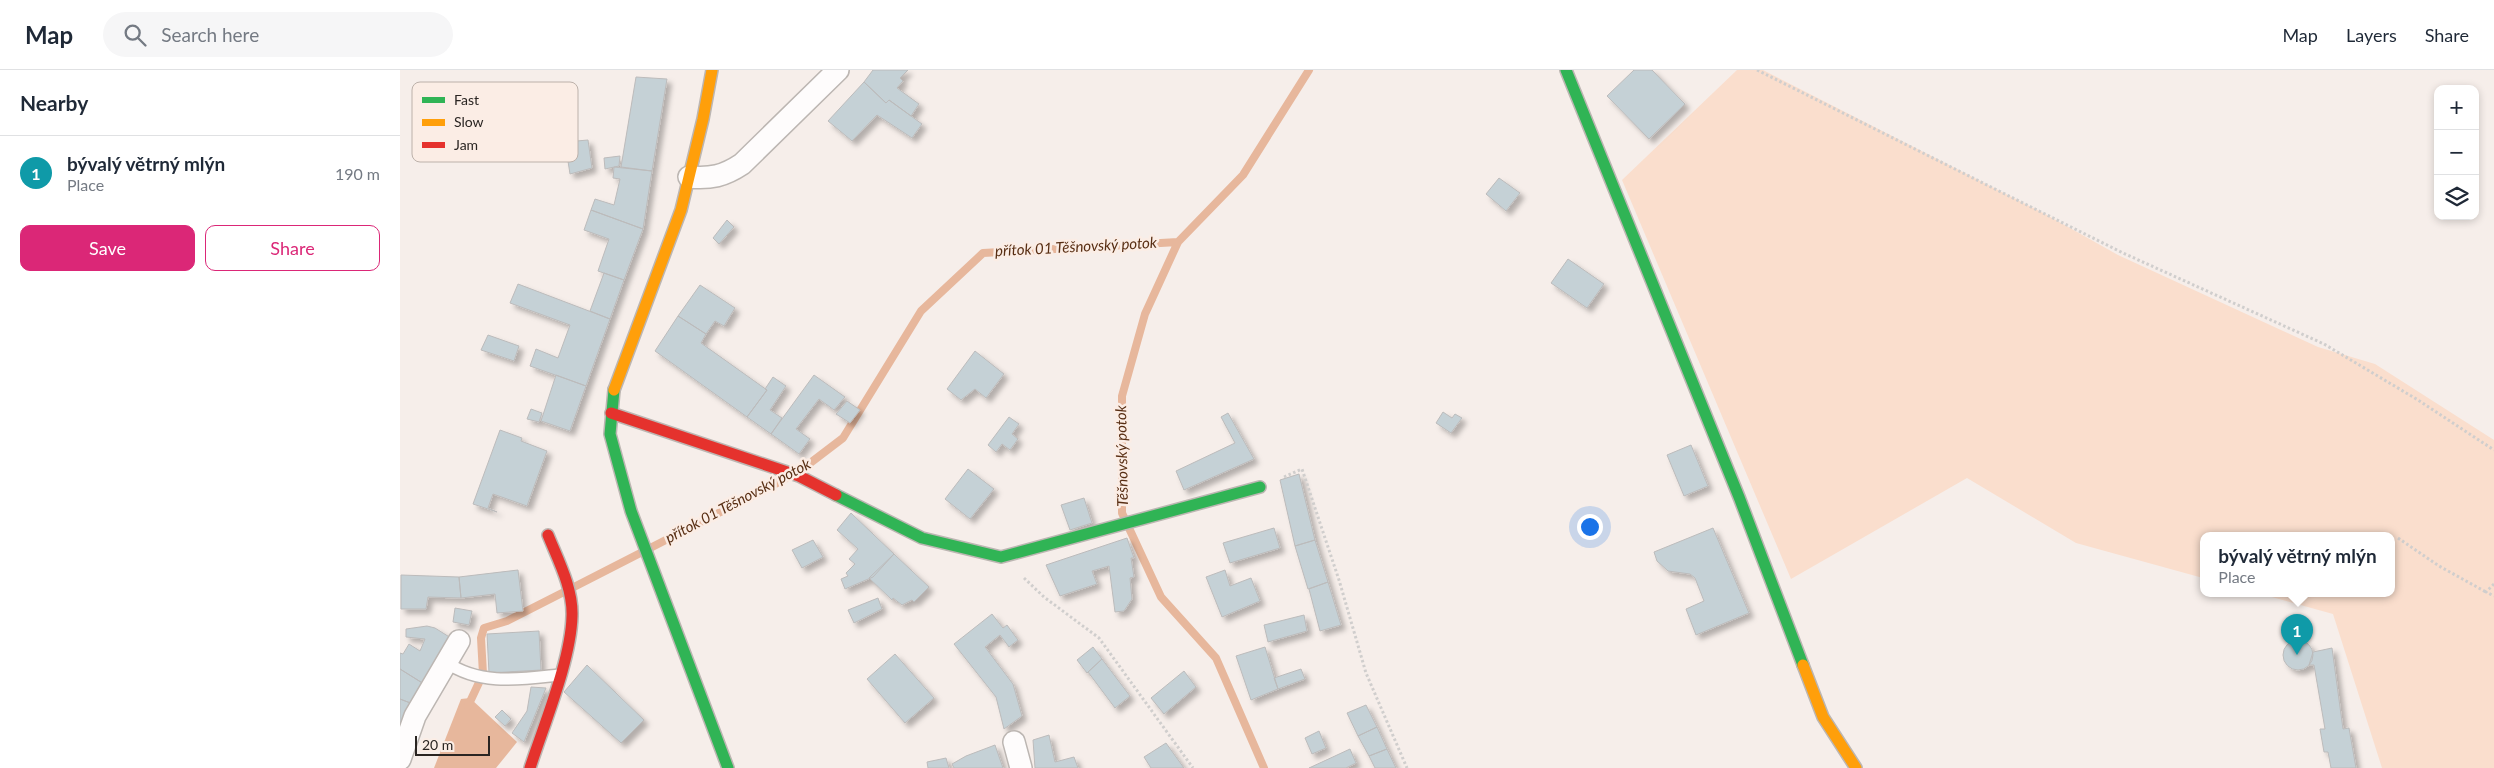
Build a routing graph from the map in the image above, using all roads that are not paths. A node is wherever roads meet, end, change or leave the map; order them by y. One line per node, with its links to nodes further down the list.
1 (712, 70): 4 (street)
2 (838, 70): 4 (street)
3 (1566, 70): 16 (street)
4 (689, 178): 5 (street)
5 (611, 413): 6 (street); 14 (street)
6 (1260, 487)
7 (548, 535): 10 (street)
8 (459, 641): 9 (street)
9 (446, 662): 10 (lane); 12 (street)
10 (560, 675): 13 (street)
11 (1014, 742): 15 (street)
12 (400, 759)
13 (530, 768)
14 (728, 768)
15 (1021, 768)
16 (1856, 768)

